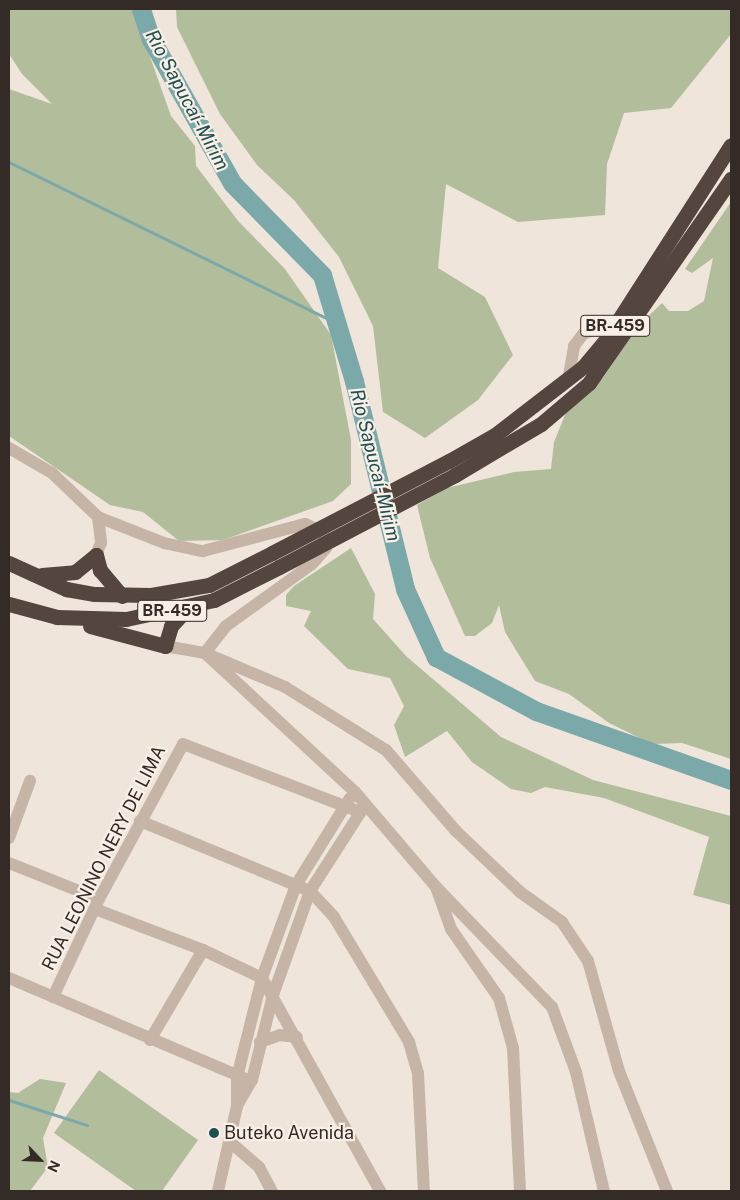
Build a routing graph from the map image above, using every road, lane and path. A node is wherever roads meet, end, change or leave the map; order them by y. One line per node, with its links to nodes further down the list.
1 (731, 145): 3 (highway, BR-459)
2 (731, 179): 12 (highway, BR-459, bridge)
3 (619, 320): 4 (highway, BR-459); 4 (street)
4 (568, 381): 10 (highway, BR-459, bridge)
5 (9, 448): 6 (street)
6 (98, 517): 7 (street); 15 (street)
7 (96, 555): 9 (highway); 10 (highway, BR-459)
8 (9, 563): 9 (highway, BR-459)
9 (33, 576): 10 (highway, BR-459)
10 (122, 596)
11 (9, 604): 13 (highway, BR-459)
12 (189, 607): 13 (highway, BR-459); 14 (highway)
13 (57, 618): 14 (highway)
14 (165, 646): 15 (street)
15 (205, 653): 17 (street); 45 (street)
16 (30, 781): 21 (street)
17 (355, 792): 18 (street); 19 (street)
18 (346, 804): 19 (street, RUA LEONINO NERY DE LIMA); 20 (street, RUA LEONINO NERY DE LIMA); 23 (street)
19 (363, 808): 24 (street); 25 (street)
20 (140, 821): 23 (street); 26 (street, RUA LEONINO NERY DE LIMA)
21 (9, 838)
22 (9, 863): 26 (street)
23 (296, 884): 25 (street); 29 (street)
24 (436, 887): 43 (street); 44 (street)
25 (310, 892): 30 (street); 42 (street)
26 (97, 904): 27 (street); 31 (street, RUA LEONINO NERY DE LIMA)
27 (204, 950): 29 (street); 33 (street)
28 (9, 978): 31 (street)
29 (262, 978): 30 (street); 35 (street)
30 (273, 995): 32 (street); 34 (street)
31 (52, 997): 33 (street)
32 (297, 1037): 34 (street); 41 (street)
33 (150, 1040): 35 (street)
34 (260, 1042): 36 (street)
35 (237, 1077): 36 (street); 37 (street)
36 (252, 1080): 37 (street)
37 (237, 1106): 38 (street)
38 (229, 1141): 39 (street); 40 (street)
39 (218, 1191)
40 (272, 1191)
41 (380, 1191)
42 (424, 1191)
43 (520, 1191)
44 (604, 1191)
45 (667, 1191)

